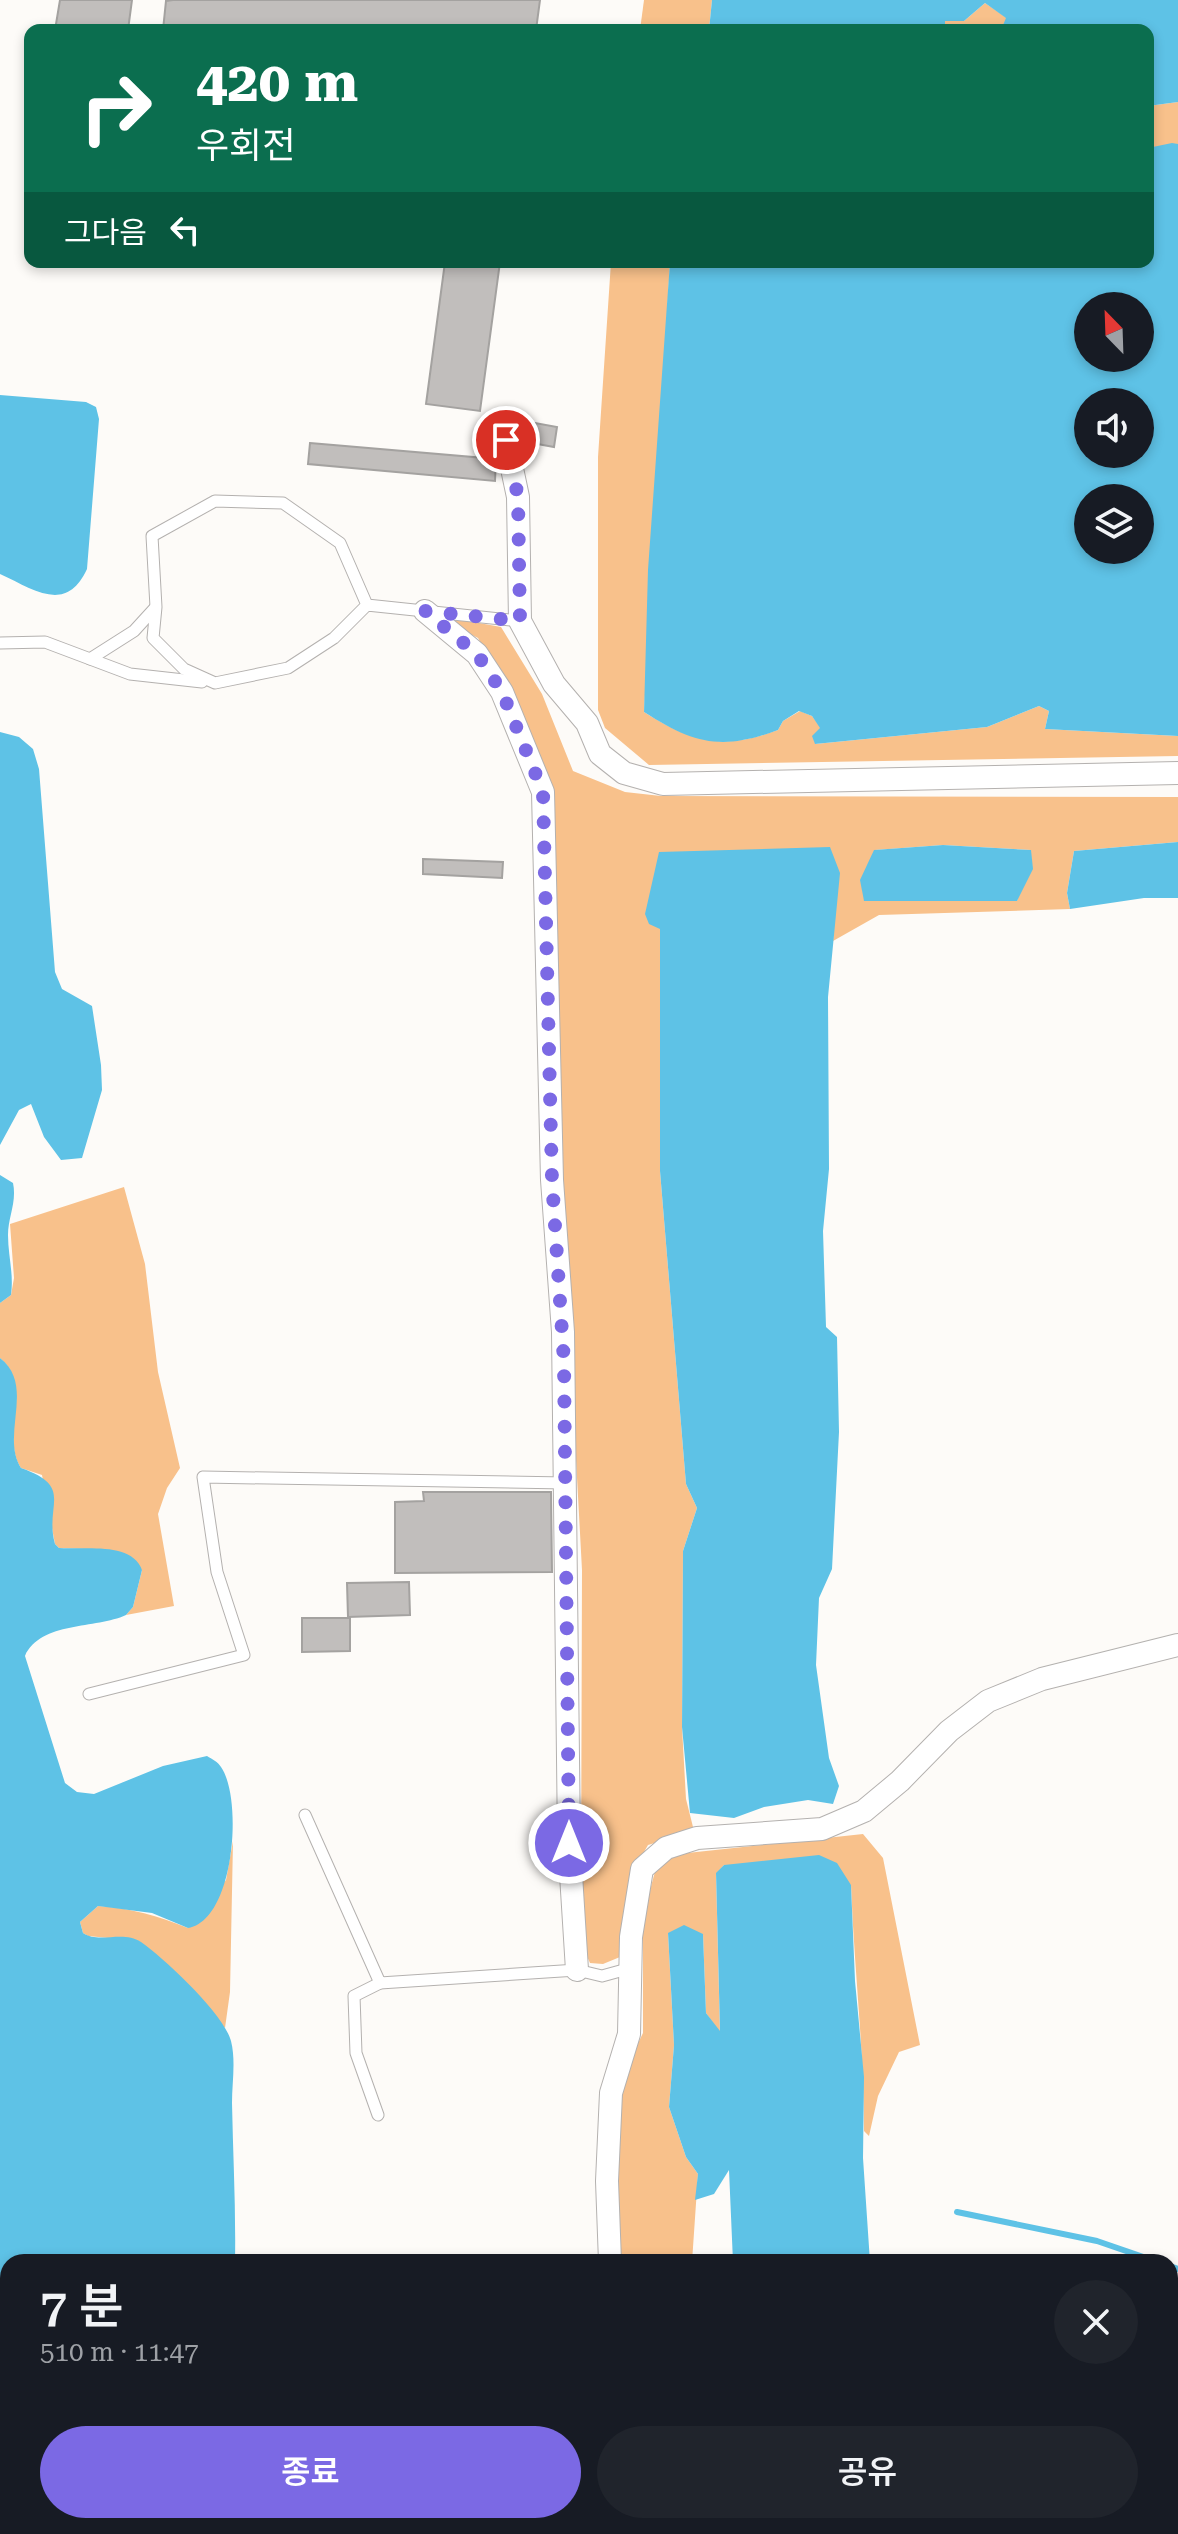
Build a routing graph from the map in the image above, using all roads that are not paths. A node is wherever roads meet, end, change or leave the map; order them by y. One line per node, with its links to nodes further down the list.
1 (506, 440): 5 (street)
2 (367, 605): 3 (lane); 4 (lane); 8 (lane)
3 (156, 607): 7 (lane); 8 (lane)
4 (425, 611): 5 (lane); 10 (street)
5 (520, 621): 9 (street)
6 (0, 643): 7 (lane)
7 (90, 659): 8 (lane)
8 (215, 683)
9 (1178, 773)
10 (566, 1483): 12 (lane); 15 (street)
11 (1178, 1645): 14 (street)
12 (89, 1694)
13 (305, 1815): 16 (lane)
14 (631, 1968): 15 (lane); 18 (street)
15 (577, 1970): 16 (lane)
16 (380, 1983): 17 (lane)
17 (378, 2115)
18 (610, 2254)

